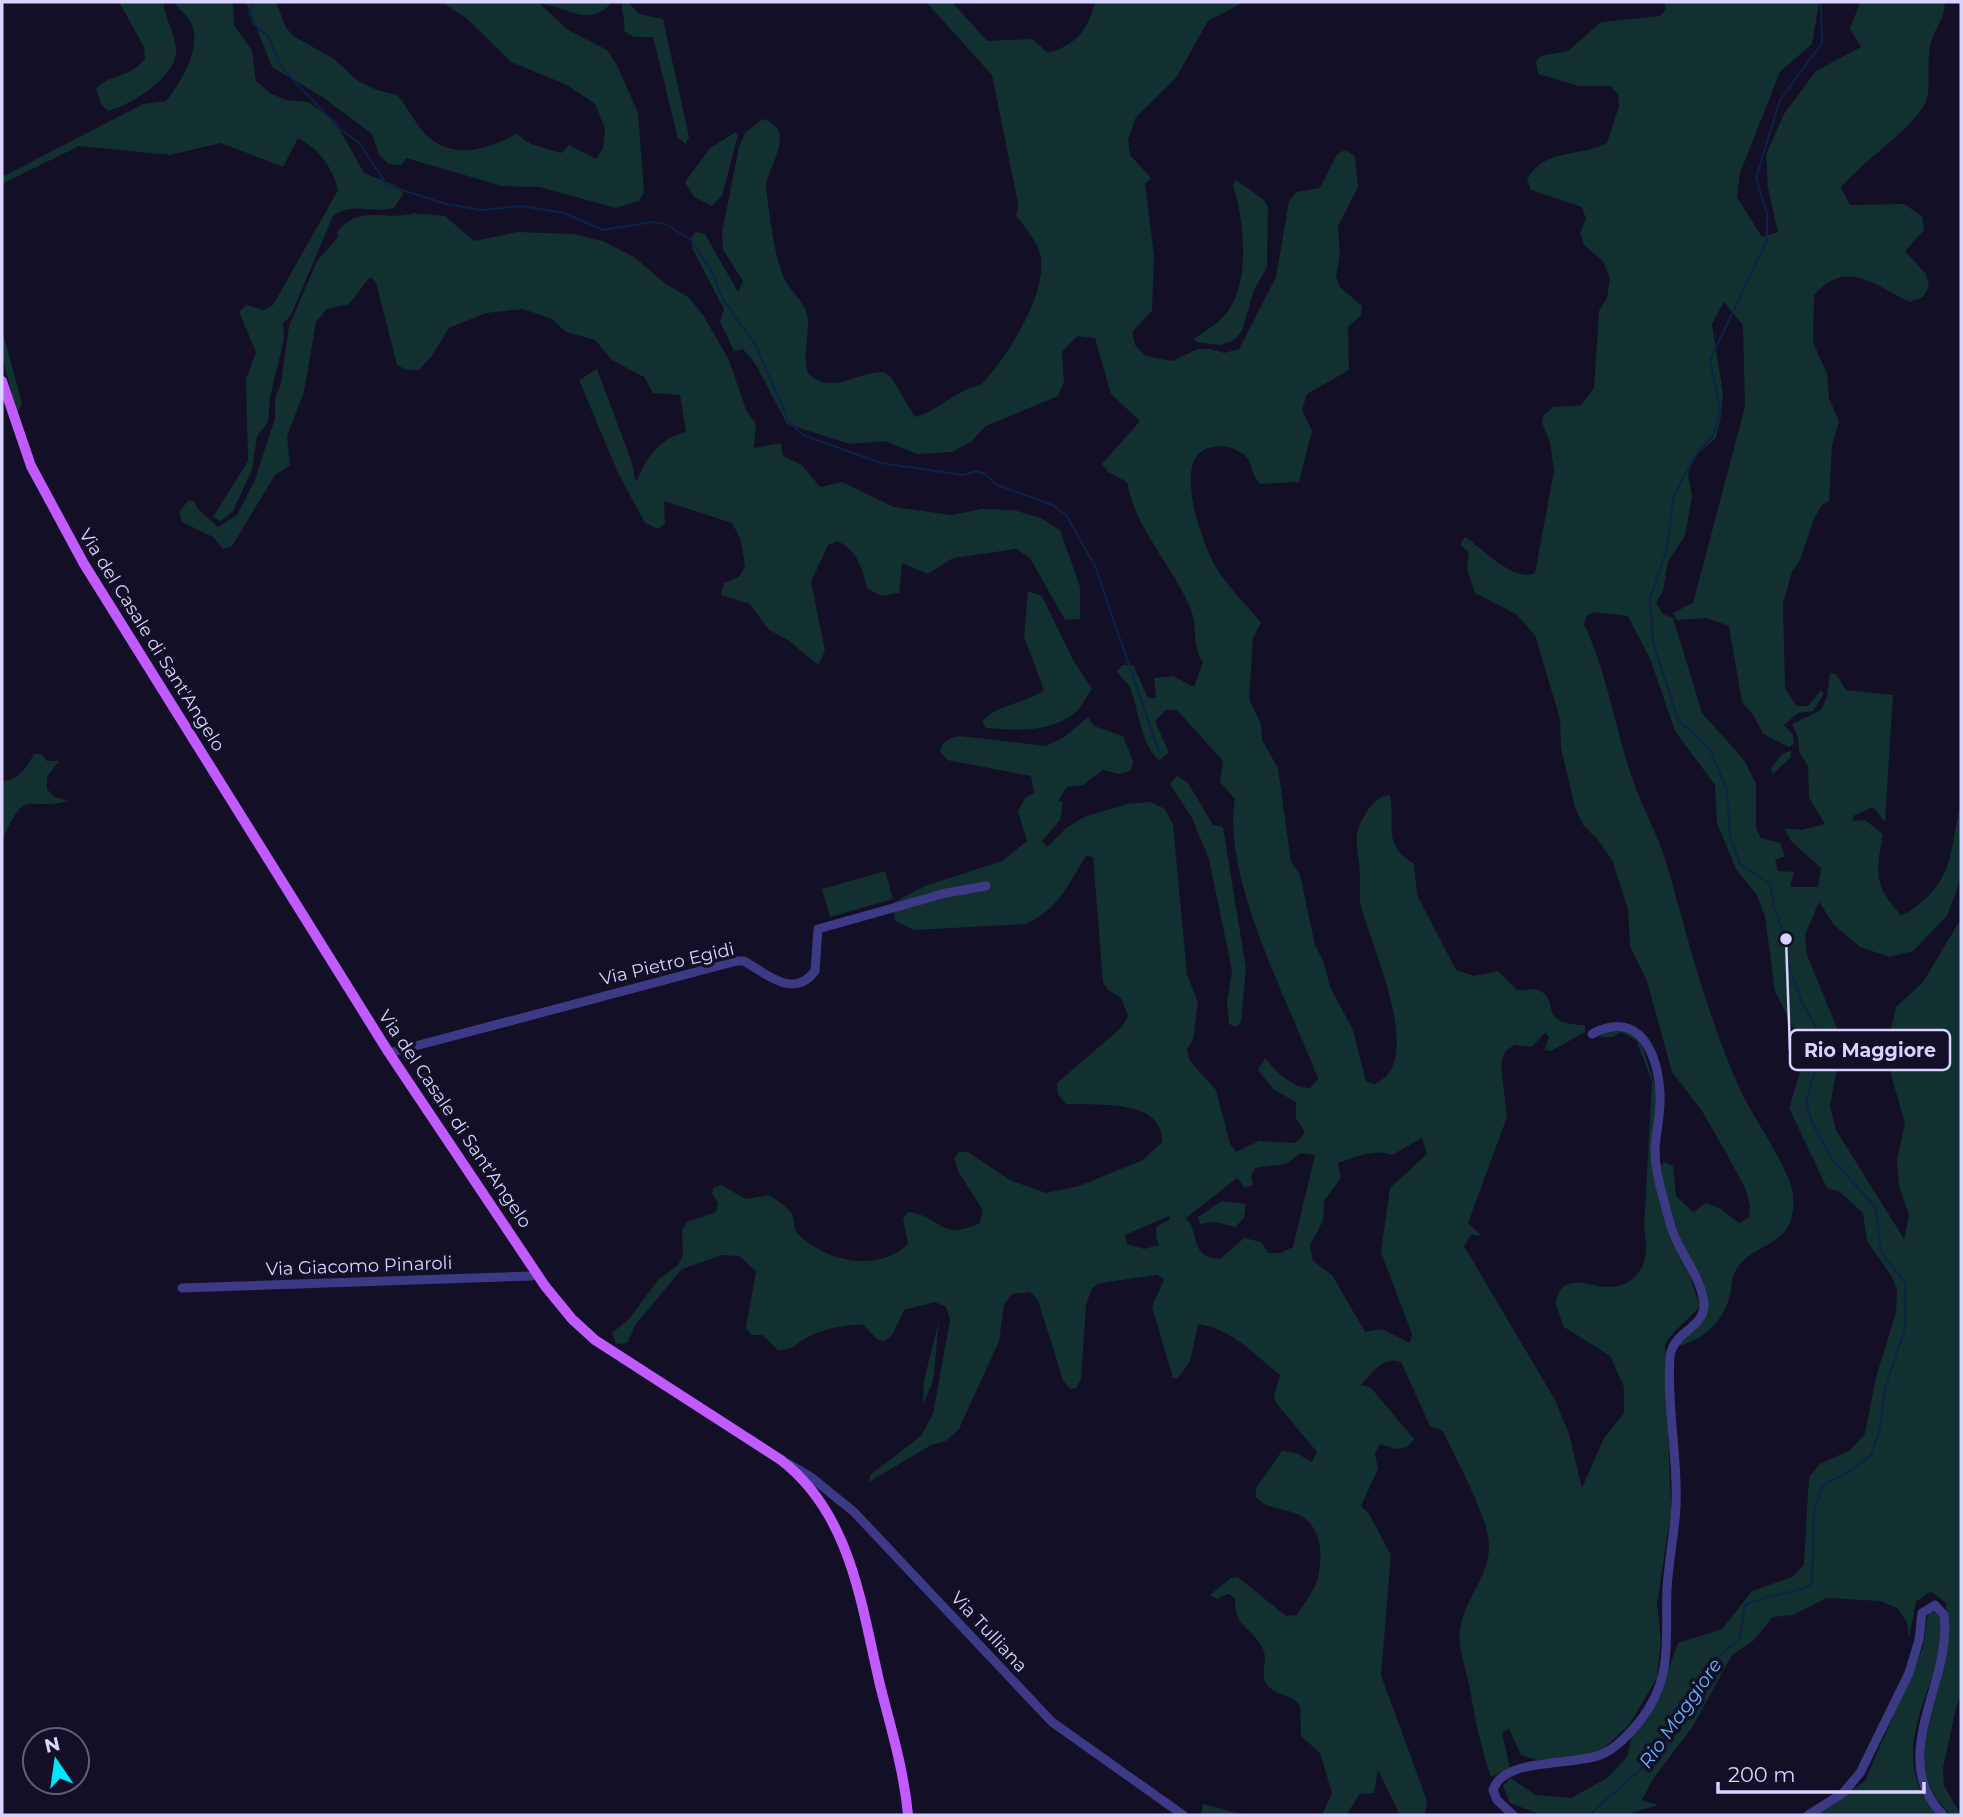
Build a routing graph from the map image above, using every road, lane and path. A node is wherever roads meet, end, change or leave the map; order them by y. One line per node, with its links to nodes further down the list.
1 (2, 381): 4 (main road, Via del Casale di Sant'Angelo)
2 (986, 886): 4 (street, Via Pietro Egidi)
3 (1592, 1034): 10 (street)
4 (390, 1053): 5 (main road, Via del Casale di Sant'Angelo)
5 (537, 1273): 6 (street, Via Giacomo Pinaroli); 7 (main road, Via del Casale di Sant'Angelo)
6 (182, 1288)
7 (781, 1460): 8 (main road, Via del Casale di Sant'Angelo); 9 (street, Via Tulliana)
8 (908, 1815)
9 (1183, 1815)
10 (1514, 1815)
11 (1808, 1815): 12 (street)
12 (1943, 1815)

